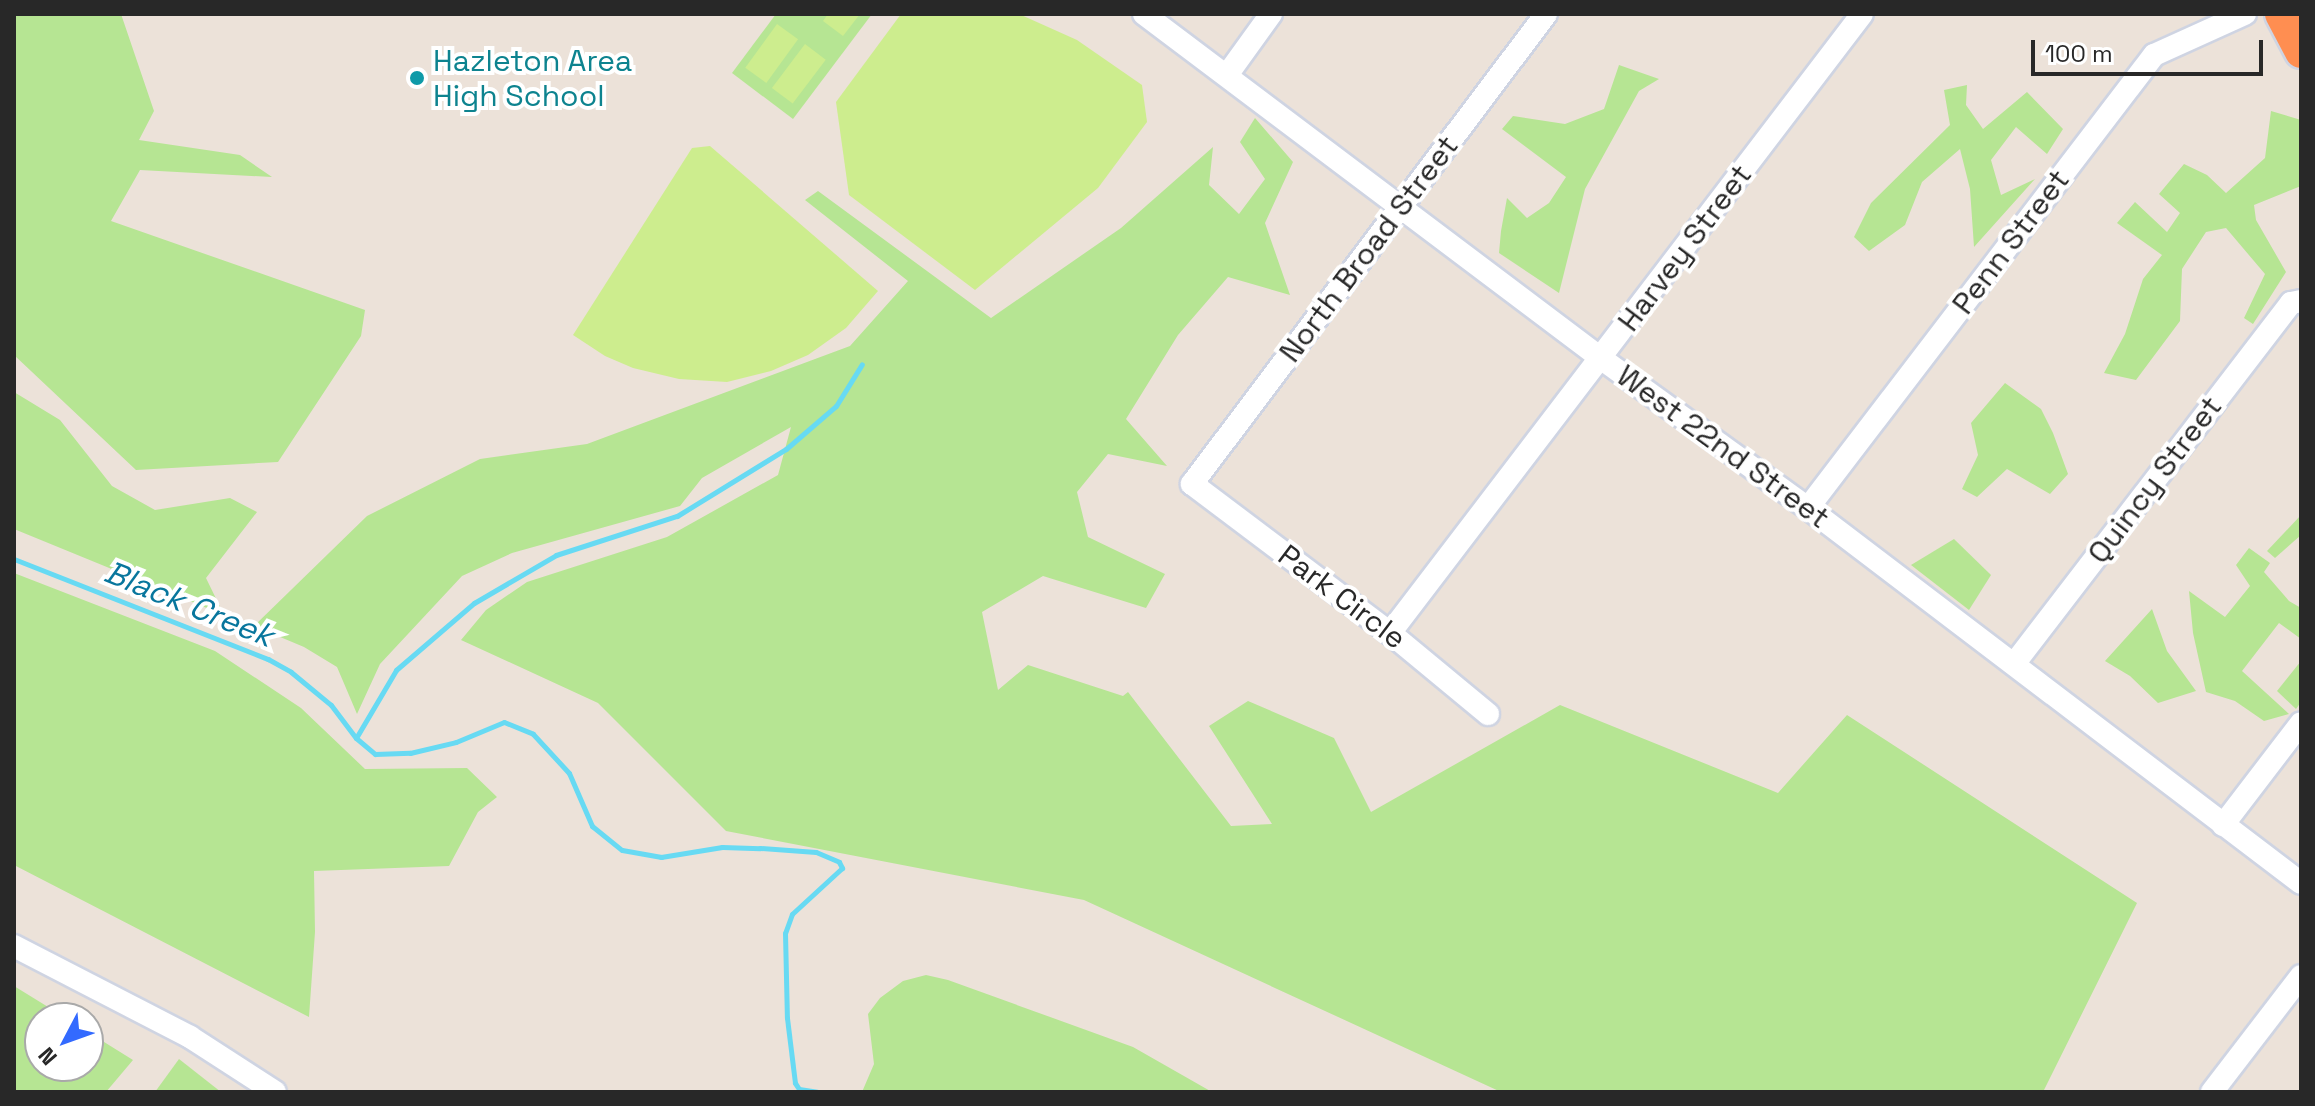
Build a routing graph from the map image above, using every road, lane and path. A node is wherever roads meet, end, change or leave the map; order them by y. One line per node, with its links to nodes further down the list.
1 (1144, 14): 8 (street, West 22nd Street)
2 (1271, 14): 8 (street)
3 (1546, 14): 9 (street, North Broad Street)
4 (1862, 14): 11 (street, Harvey Street)
5 (2245, 14): 13 (street, Penn Street)
6 (2281, 14): 7 (highway)
7 (2301, 52)
8 (1227, 75): 9 (street, West 22nd Street)
9 (1399, 208): 11 (street, West 22nd Street); 12 (street, North Broad Street)
10 (2301, 301): 15 (street, Quincy Street)
11 (1602, 359): 13 (street, West 22nd Street); 14 (street, Harvey Street)
12 (1192, 484): 14 (street, Park Circle)
13 (1808, 508): 15 (street, West 22nd Street)
14 (1390, 633): 16 (street, Park Circle)
15 (2014, 664): 18 (street, West 22nd Street)
16 (1488, 714)
17 (2301, 723): 18 (street)
18 (2223, 825): 19 (street, West 22nd Street)
19 (2301, 883)
20 (14, 946): 22 (street)
21 (2301, 976): 23 (street)
22 (275, 1092)
23 (2212, 1092)

